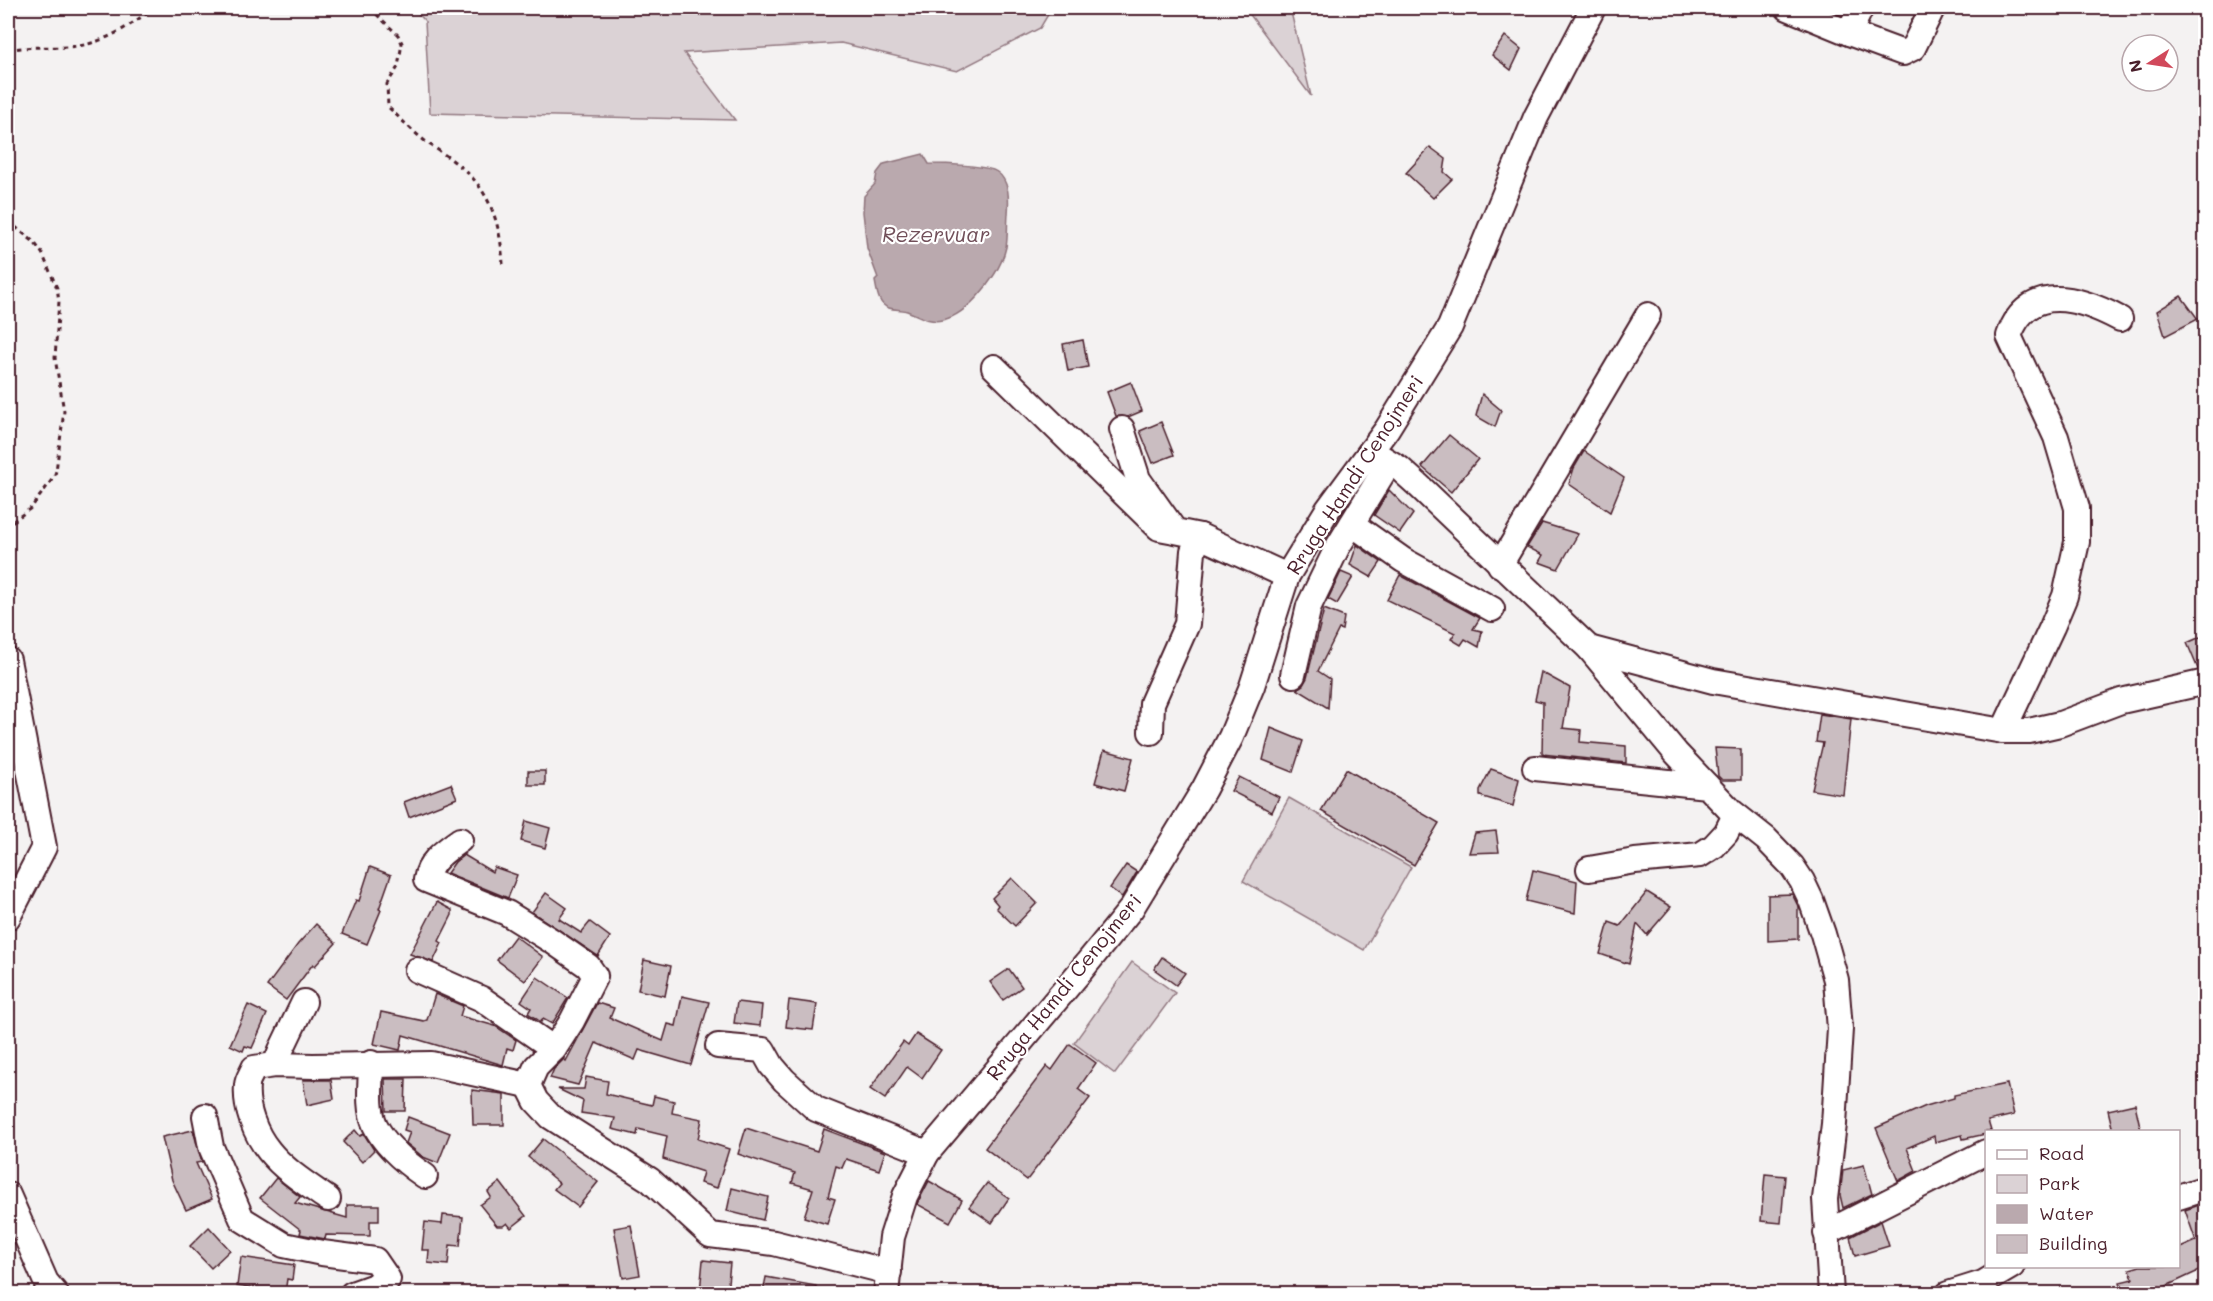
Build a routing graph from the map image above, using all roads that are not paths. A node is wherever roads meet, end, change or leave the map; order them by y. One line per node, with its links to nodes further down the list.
1 (1593, 8): 10 (street, Rruga Hamdi Cenojmeri)
2 (1788, 8): 5 (street)
3 (1861, 8): 5 (street)
4 (1932, 9): 5 (street)
5 (1849, 33)
6 (1648, 315): 14 (street)
7 (2120, 319): 21 (street)
8 (994, 367): 12 (street)
9 (1122, 429): 12 (street)
10 (1380, 457): 11 (street); 14 (street); 15 (street, Rruga Hamdi Cenojmeri)
11 (1352, 524): 16 (street); 19 (street)
12 (1174, 531): 13 (street)
13 (1200, 536): 15 (street); 22 (street)
14 (1500, 564): 17 (street)
15 (1287, 576): 37 (street, Rruga Hamdi Cenojmeri)
16 (1492, 609)
17 (1589, 648): 21 (street); 24 (street)
18 (8, 660): 28 (street)
19 (1293, 675)
20 (2205, 681): 21 (street)
21 (2002, 731)
22 (1151, 732)
23 (1535, 768): 24 (street)
24 (1707, 786): 25 (street)
25 (1735, 815): 27 (street); 44 (street)
26 (460, 840): 32 (street)
27 (1589, 869)
28 (8, 918)
29 (417, 970): 32 (street)
30 (304, 1002): 34 (street)
31 (718, 1046): 37 (street)
32 (554, 1049): 35 (street)
33 (371, 1063): 34 (street); 35 (street); 39 (street)
34 (275, 1065): 43 (street)
35 (528, 1085): 46 (street)
36 (206, 1116): 47 (street)
37 (927, 1153): 46 (street, Rruga Hamdi Cenojmeri)
38 (1985, 1153): 44 (street)
39 (424, 1176)
40 (2205, 1188): 42 (street)
41 (8, 1194): 48 (street)
42 (2180, 1196)
43 (328, 1199)
44 (1826, 1233): 50 (street)
45 (2009, 1268): 51 (street)
46 (888, 1282)
47 (383, 1289): 49 (street)
48 (56, 1293)
49 (352, 1293)
50 (1831, 1293)
51 (1948, 1293)

